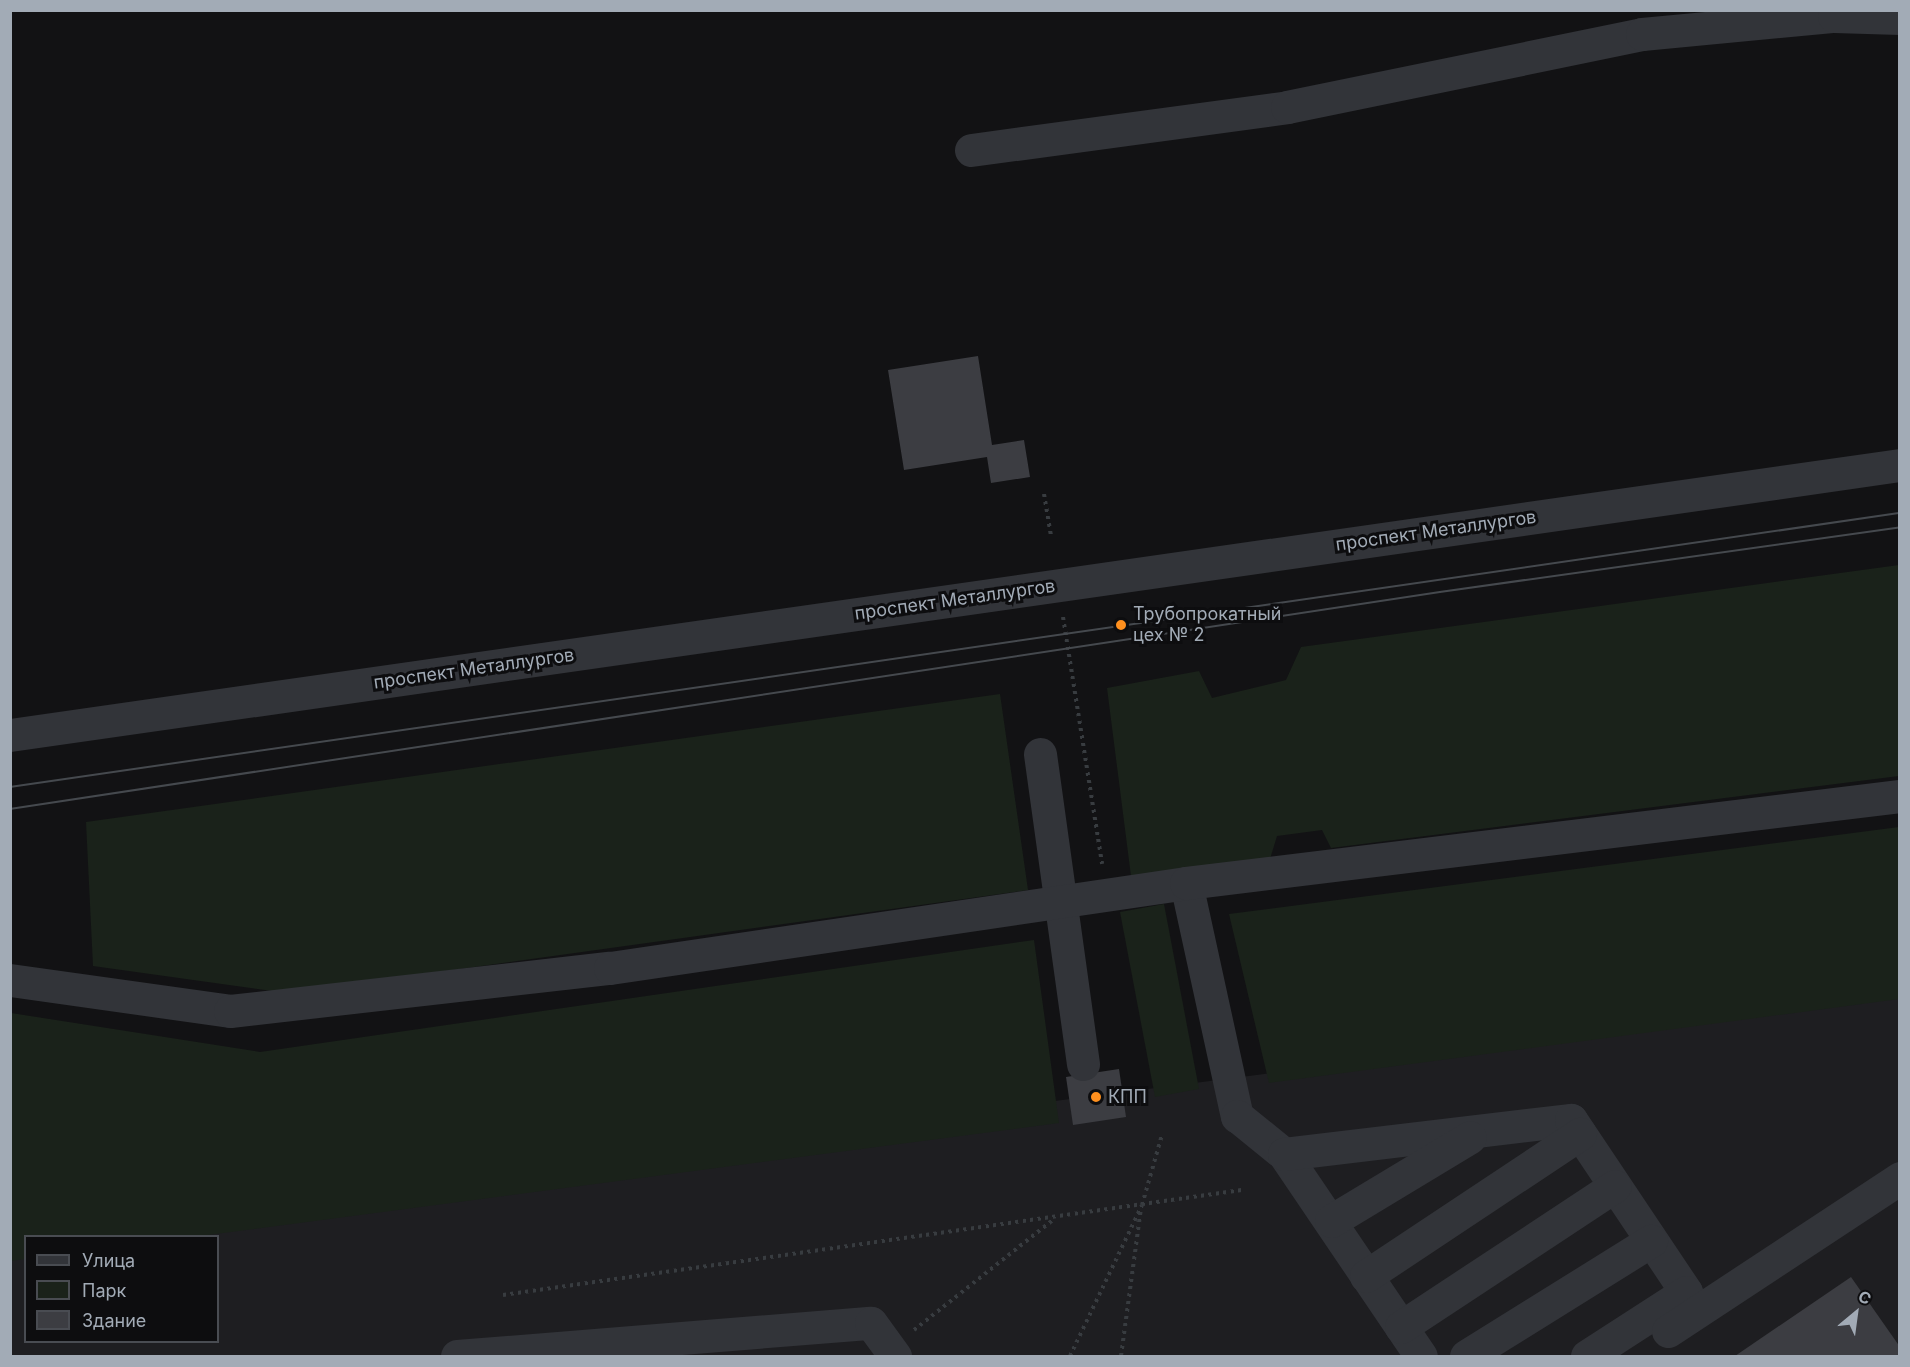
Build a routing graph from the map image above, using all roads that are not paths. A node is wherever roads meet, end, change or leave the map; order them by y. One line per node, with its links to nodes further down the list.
1 (1808, 15): 2 (street); 3 (street)
2 (1899, 18)
3 (970, 150)
4 (1899, 465): 5 (street, проспект Металлургов)
5 (10, 735)
6 (1040, 754): 9 (street)
7 (1899, 796): 8 (street)
8 (1186, 883): 9 (street); 14 (street)
9 (1060, 902): 10 (street); 11 (street)
10 (10, 980)
11 (1083, 1064)
12 (1479, 1132): 13 (street); 14 (street); 17 (street)
13 (1580, 1134): 16 (street); 19 (street)
14 (1284, 1154): 17 (street)
15 (1899, 1178): 26 (street)
16 (1615, 1186): 18 (street); 20 (street)
17 (1330, 1221): 19 (street)
18 (1651, 1241): 24 (street); 25 (street)
19 (1366, 1276): 20 (street)
20 (1401, 1327): 23 (street)
21 (892, 1353): 22 (street)
22 (458, 1356)
23 (1421, 1356)
24 (1467, 1356)
25 (1587, 1356)
26 (1628, 1356)

